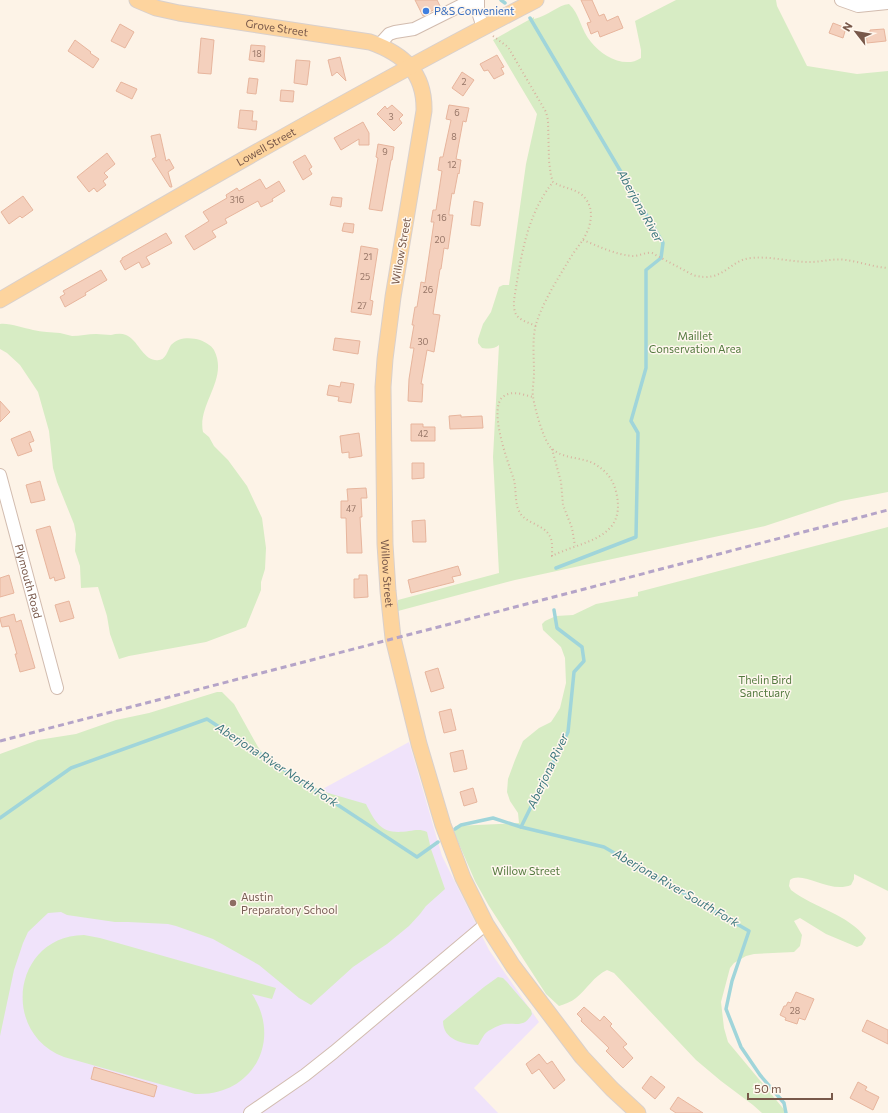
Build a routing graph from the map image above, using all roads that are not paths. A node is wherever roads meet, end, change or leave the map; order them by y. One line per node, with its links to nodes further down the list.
1 (137, 0): 7 (main road, Grove Street)
2 (536, 0): 6 (main road, Lowell Street)
3 (841, 0): 5 (street)
4 (478, 1): 6 (street); 7 (street)
5 (888, 3)
6 (483, 28): 8 (main road, Lowell Street)
7 (379, 46): 8 (main road, Grove Street)
8 (412, 67): 9 (main road, Lowell Street); 12 (main road, Willow Street)
9 (0, 300)
10 (0, 475): 11 (street, Plymouth Road)
11 (56, 688)
12 (486, 924): 13 (street); 14 (main road, Willow Street)
13 (250, 1113)
14 (638, 1113)

